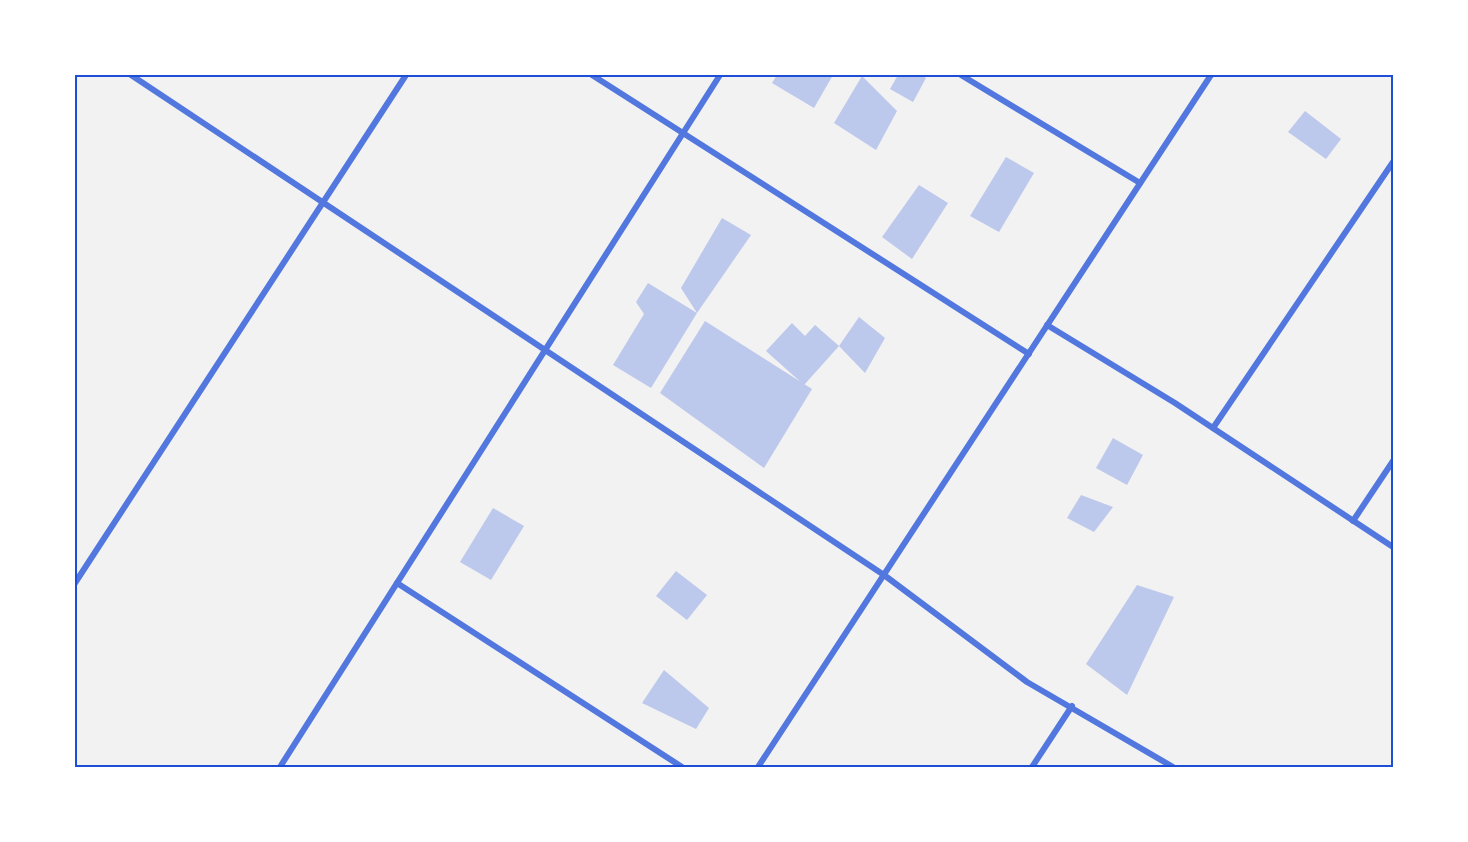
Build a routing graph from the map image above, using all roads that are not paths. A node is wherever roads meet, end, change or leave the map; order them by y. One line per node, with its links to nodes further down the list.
1 (131, 75): 10 (street)
2 (406, 75): 10 (street)
3 (592, 75): 7 (street)
4 (720, 75): 7 (street)
5 (961, 75): 9 (street)
6 (1211, 75): 9 (street)
7 (683, 133): 12 (street); 13 (street)
8 (1393, 162): 14 (street)
9 (1140, 183): 11 (street)
10 (323, 201): 12 (street); 19 (street)
11 (1047, 325): 13 (street); 14 (street)
12 (545, 350): 18 (street); 20 (street)
13 (1029, 354): 18 (street)
14 (1213, 428): 16 (street)
15 (1393, 461): 16 (street)
16 (1353, 521): 17 (street)
17 (1393, 547)
18 (884, 575): 21 (street); 24 (street)
19 (75, 583)
20 (397, 583): 22 (street); 23 (street)
21 (1072, 706): 25 (street); 26 (street)
22 (280, 767)
23 (682, 767)
24 (758, 767)
25 (1032, 767)
26 (1173, 767)

